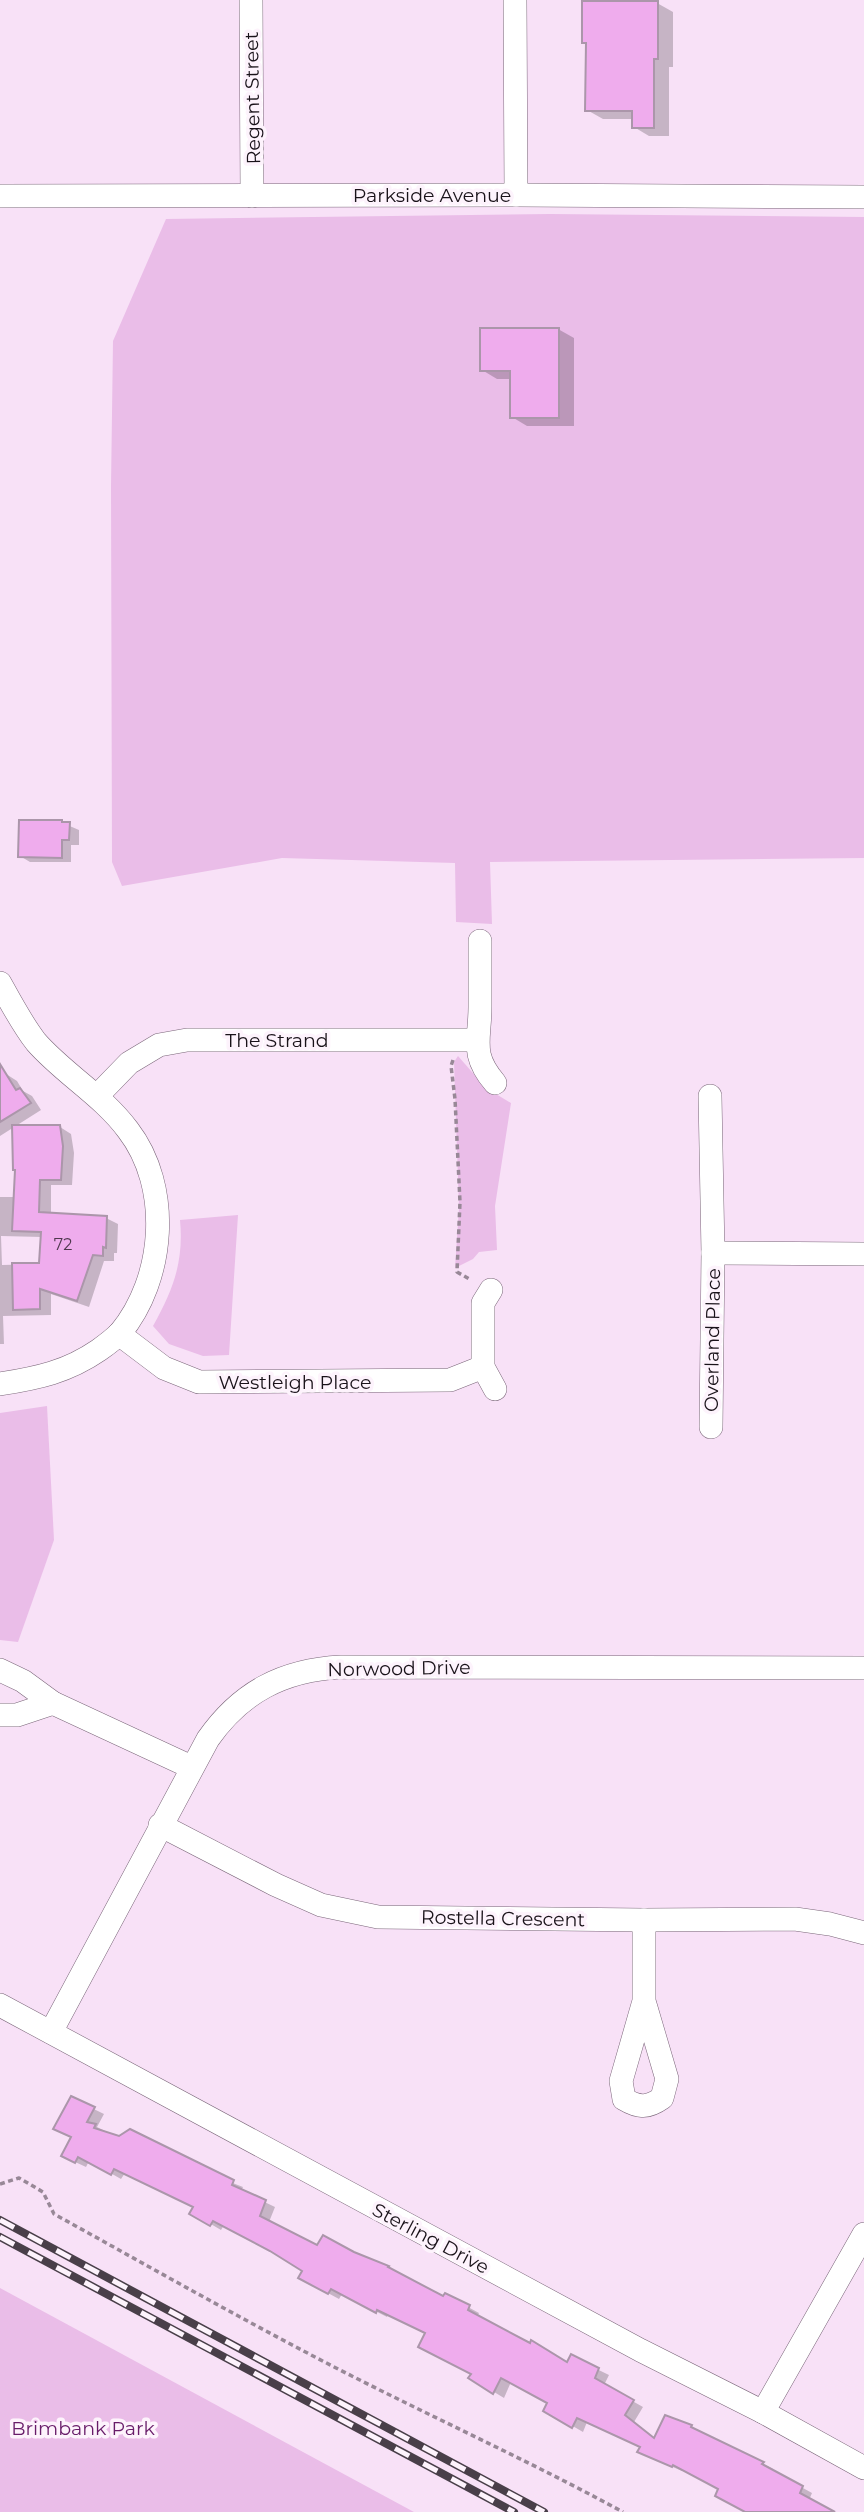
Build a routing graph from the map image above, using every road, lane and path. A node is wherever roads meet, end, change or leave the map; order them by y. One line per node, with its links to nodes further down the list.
1 (251, 0): 5 (street, Regent Street)
2 (515, 0): 3 (street)
3 (516, 195): 5 (street, Parkside Avenue); 6 (street, Parkside Avenue)
4 (0, 196): 5 (street, Parkside Avenue)
5 (253, 196)
6 (864, 197)
7 (480, 941): 9 (street)
8 (0, 983): 12 (street)
9 (476, 1040): 11 (street); 12 (street, The Strand)
10 (454, 1058): 16 (path)
11 (495, 1083)
12 (97, 1096): 18 (street)
13 (710, 1096): 14 (street, Overland Place)
14 (713, 1253): 15 (street, Overland Place); 22 (street, Overland Place)
15 (864, 1254)
16 (457, 1272)
17 (491, 1290): 19 (street)
18 (119, 1334): 19 (street, Westleigh Place); 20 (street)
19 (483, 1367): 21 (street)
20 (0, 1384)
21 (495, 1390)
22 (711, 1427)
23 (864, 1668): 27 (street, Norwood Drive)
24 (0, 1670): 25 (street)
25 (52, 1703): 26 (street); 27 (street)
26 (0, 1715)
27 (191, 1767): 28 (street, Norwood Drive)
28 (160, 1825): 29 (street, Rostella Crescent); 33 (street, Norwood Drive)
29 (644, 1920): 30 (street, Rostella Crescent); 31 (street)
30 (864, 1933)
31 (644, 2001)
32 (0, 2005): 33 (street, Sterling Drive)
33 (51, 2032): 36 (street, Sterling Drive)
34 (0, 2184): 38 (path)
35 (864, 2234): 36 (street)
36 (763, 2412): 37 (street, Sterling Drive)
37 (864, 2468)
38 (623, 2512)

